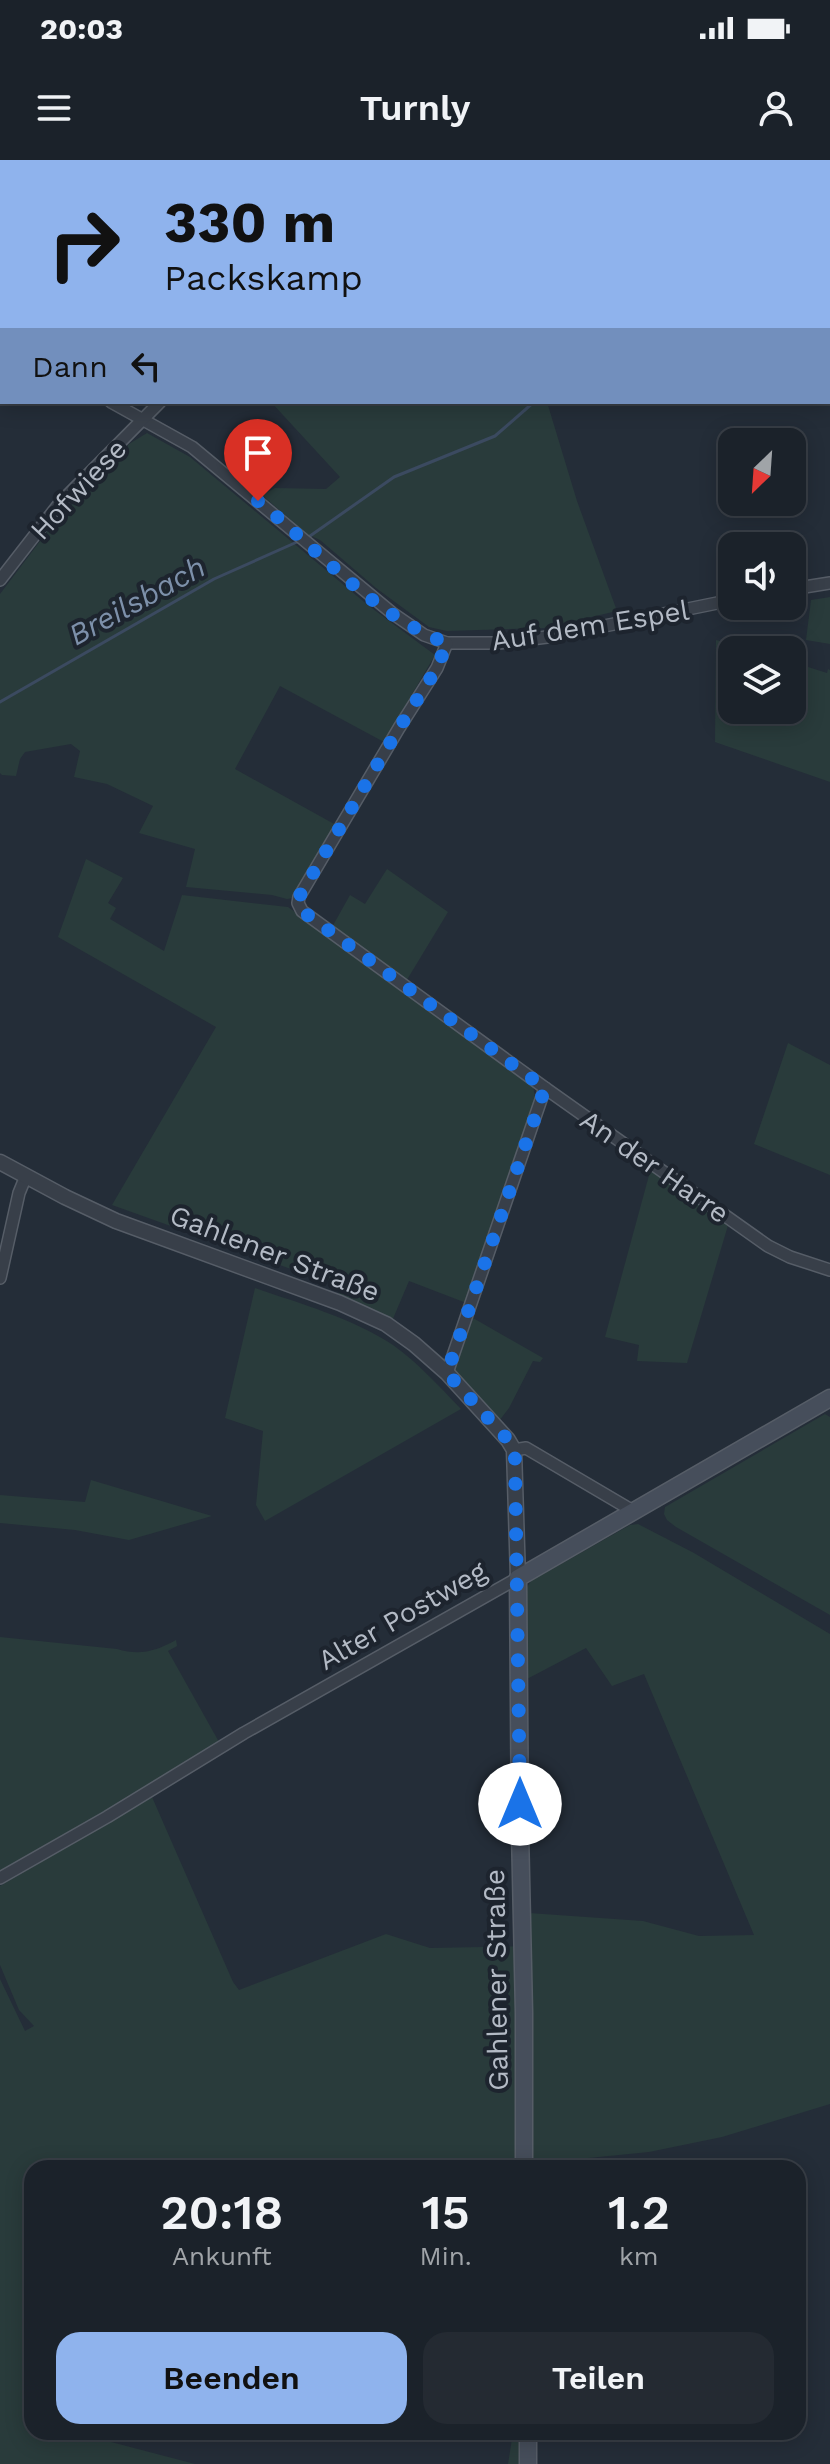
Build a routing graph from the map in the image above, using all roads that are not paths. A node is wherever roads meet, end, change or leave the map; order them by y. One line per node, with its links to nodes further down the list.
1 (115, 404): 3 (street, Auf dem Espel)
2 (158, 404): 3 (street, Hofwiese)
3 (144, 419): 4 (street, Hofwiese); 8 (street, Auf dem Espel)
4 (0, 580)
5 (830, 583): 6 (street)
6 (806, 587)
7 (718, 603): 8 (street, Auf dem Espel)
8 (447, 643): 9 (street, An der Harre)
9 (545, 1088): 12 (street, An der Harre); 14 (street)
10 (0, 1162): 11 (street, Gahlener Straße)
11 (26, 1176): 13 (street); 14 (street, Gahlener Straße)
12 (830, 1270)
13 (0, 1278)
14 (447, 1373): 16 (street, Gahlener Straße)
15 (830, 1398): 17 (main road, Alter Postweg)
16 (514, 1450): 17 (street); 18 (street, Gahlener Straße)
17 (633, 1511): 18 (main road, Alter Postweg)
18 (518, 1578): 19 (street, Alter Postweg); 20 (main road, Gahlener Straße)
19 (0, 1878)
20 (524, 2160)
21 (528, 2440): 22 (main road)
22 (528, 2464)

